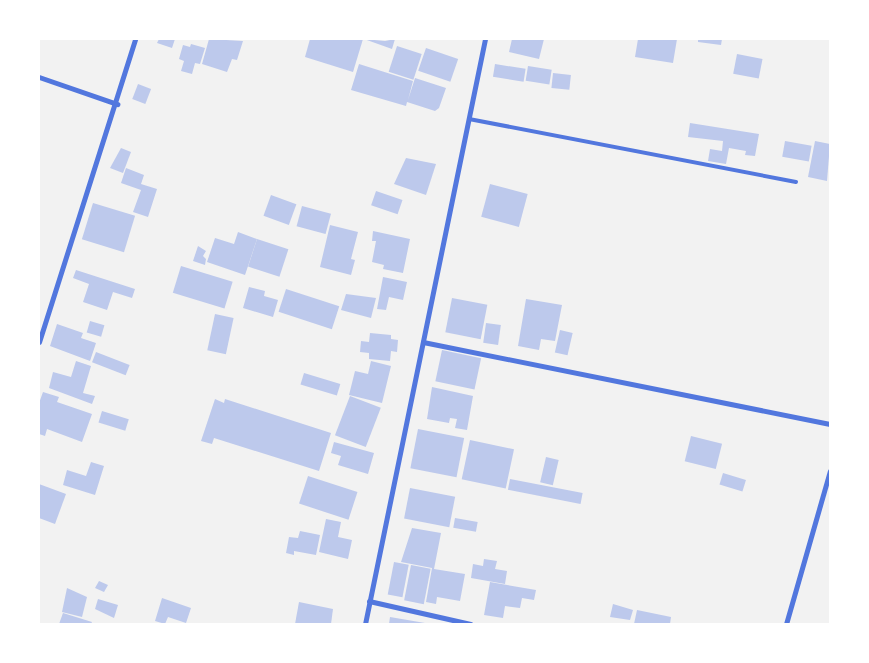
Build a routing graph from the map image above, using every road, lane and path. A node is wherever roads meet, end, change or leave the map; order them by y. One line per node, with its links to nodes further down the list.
1 (135, 39): 4 (street)
2 (485, 39): 5 (street)
3 (39, 77): 4 (street)
4 (116, 104): 7 (street)
5 (469, 118): 6 (lane); 8 (street)
6 (796, 182)
7 (39, 342)
8 (423, 342): 9 (street); 11 (street)
9 (830, 424)
10 (830, 472): 14 (street)
11 (369, 602): 12 (street); 13 (street)
12 (365, 624)
13 (470, 624)
14 (786, 624)

